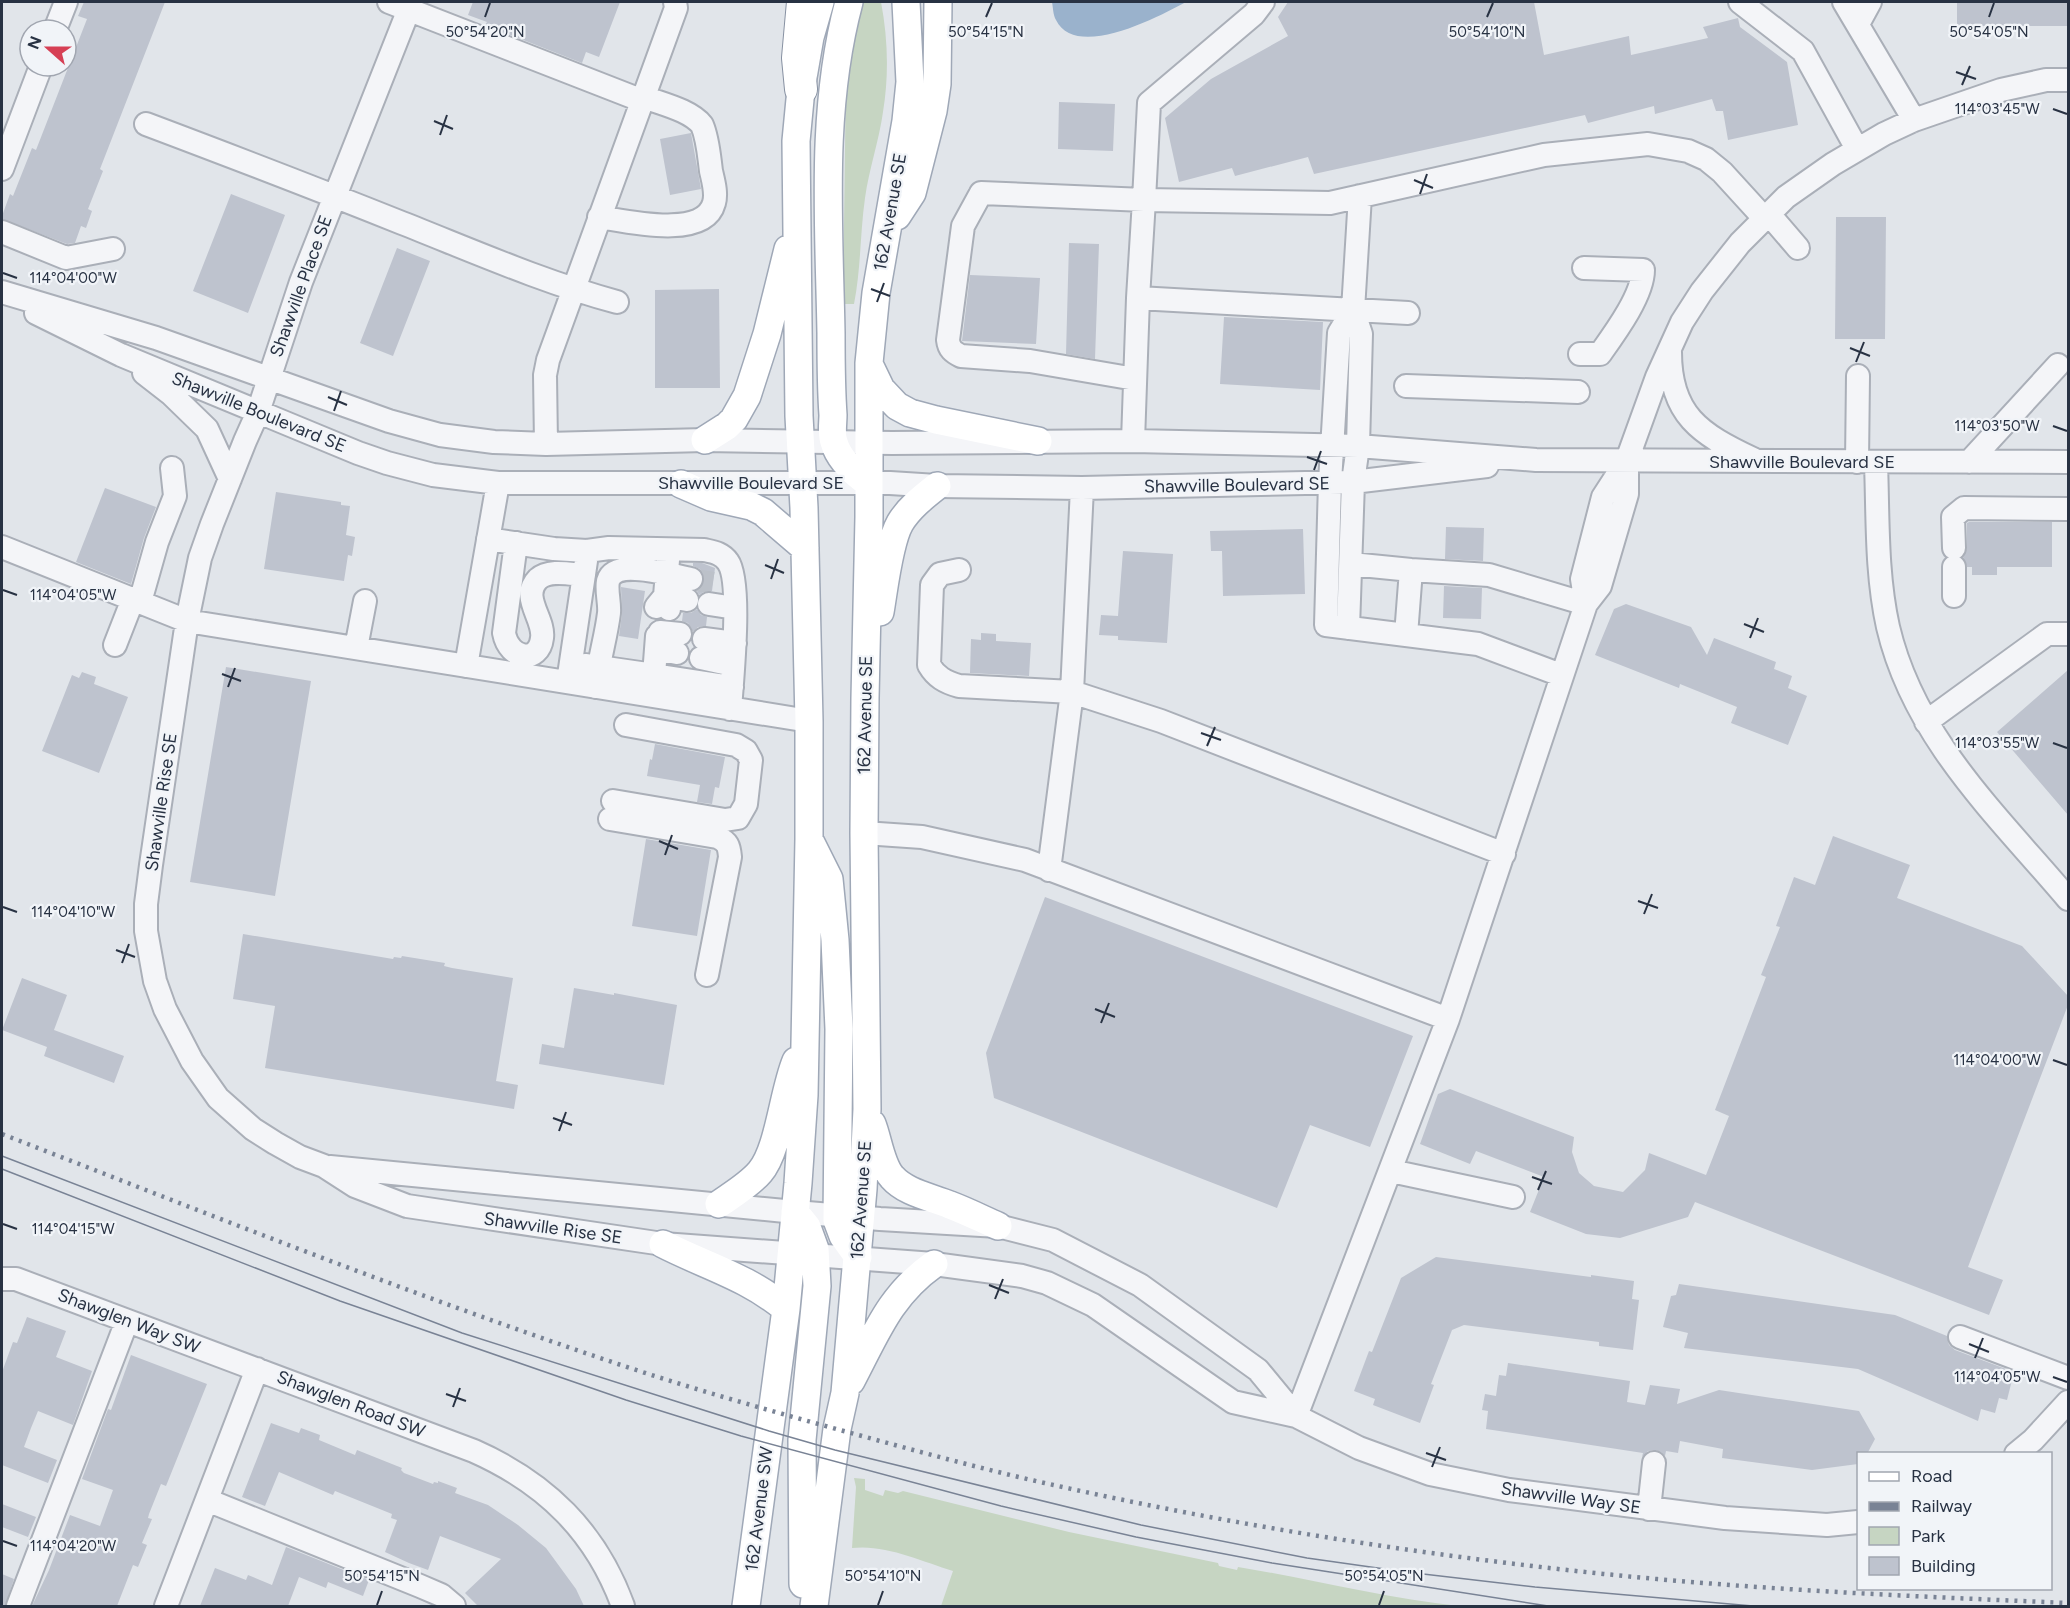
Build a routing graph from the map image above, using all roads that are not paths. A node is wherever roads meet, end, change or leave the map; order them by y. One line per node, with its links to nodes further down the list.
1 (66, 2): 13 (street)
2 (675, 2): 18 (street)
3 (803, 2): 17 (highway)
4 (820, 2): 17 (main road)
5 (849, 2): 56 (main road)
6 (906, 2): 29 (main road, 162 Avenue SE)
7 (938, 2): 29 (main road)
8 (1263, 2): 25 (street)
9 (1740, 2): 21 (street)
10 (1844, 2): 14 (street)
11 (1870, 2): 14 (street)
12 (399, 5): 18 (street); 23 (street, Shawville Place SE)
13 (60, 18)
14 (1858, 24): 19 (street)
15 (36, 78): 22 (street)
16 (2068, 80): 19 (street)
17 (801, 89): 26 (main road)
18 (643, 99): 28 (street); 28 (street)
19 (1914, 120): 21 (street)
20 (146, 124): 23 (street)
21 (1857, 149): 27 (street)
22 (2, 169)
23 (334, 195): 34 (street); 47 (street, Shawville Place SE)
24 (1360, 196): 25 (street); 27 (street); 39 (street)
25 (1144, 200): 37 (street); 48 (street)
26 (797, 213): 52 (main road); 53 (main road)
27 (1766, 216): 31 (street); 41 (street)
28 (599, 218): 34 (street)
29 (888, 230): 44 (main road, 162 Avenue SE)
30 (2, 232): 32 (street)
31 (1798, 248)
32 (113, 249)
33 (1584, 268): 42 (street)
34 (572, 289): 38 (street); 58 (street)
35 (2, 292): 47 (street, Shawville Boulevard SE)
36 (2, 296): 43 (street, Shawville Boulevard SE)
37 (1138, 298): 39 (street); 48 (street)
38 (616, 302)
39 (1353, 310): 40 (street); 59 (street); 60 (street)
40 (1408, 313)
41 (1671, 345): 62 (street); 63 (street)
42 (1580, 354)
43 (121, 355): 51 (street, Shawville Boulevard SE); 68 (street)
44 (869, 363): 54 (main road); 57 (main road, 162 Avenue SE)
45 (2058, 365): 65 (street)
46 (1858, 376): 64 (street)
47 (269, 377): 51 (street, Shawville Rise SE); 58 (street, Shawville Boulevard SE)
48 (1135, 379): 55 (street)
49 (1406, 386): 50 (street)
50 (1578, 392)
51 (258, 412): 68 (street, Shawville Rise SE); 70 (street, Shawville Boulevard SE)
52 (705, 440): 53 (street, Shawville Boulevard SE); 58 (street, Shawville Boulevard SE)
53 (801, 441): 56 (street, Shawville Boulevard SE); 71 (main road)
54 (1038, 441): 55 (street, Shawville Boulevard SE); 57 (street, Shawville Boulevard SE)
55 (1133, 441): 59 (street, Shawville Boulevard SE)
56 (834, 442): 57 (street, Shawville Boulevard SE); 72 (main road)
57 (869, 442): 72 (main road, 162 Avenue SE)
58 (546, 444)
59 (1333, 446): 60 (street, Shawville Boulevard SE); 73 (street)
60 (1358, 446): 61 (street, Shawville Boulevard SE); 69 (street)
61 (1536, 460): 62 (street, Shawville Boulevard SE); 69 (street, Shawville Boulevard SE)
62 (1626, 460): 63 (street, Shawville Boulevard SE); 91 (street)
63 (1757, 461): 64 (street, Shawville Boulevard SE)
64 (1867, 462): 65 (street, Shawville Boulevard SE); 111 (street)
65 (1969, 462): 66 (street, Shawville Boulevard SE)
66 (2068, 462)
67 (172, 468): 89 (street)
68 (230, 479): 93 (street, Shawville Rise SE)
69 (1353, 482): 73 (street, Shawville Boulevard SE); 84 (street)
70 (498, 483): 74 (street, Shawville Boulevard SE); 78 (street)
71 (803, 483): 72 (street, Shawville Boulevard SE); 74 (street, Shawville Boulevard SE); 81 (main road)
72 (868, 483): 75 (street, Shawville Boulevard SE); 109 (main road, 162 Avenue SE)
73 (1330, 483): 76 (street, Shawville Boulevard SE); 94 (street)
74 (681, 484): 81 (main road)
75 (937, 486): 76 (street, Shawville Boulevard SE); 109 (main road)
76 (1082, 488): 107 (street)
77 (2068, 509): 88 (street)
78 (488, 539): 79 (street); 103 (street)
79 (516, 543): 83 (street); 97 (street)
80 (2, 547): 89 (street)
81 (805, 548): 110 (main road)
82 (669, 549): 83 (street); 92 (street); 101 (street)
83 (587, 551): 87 (street)
84 (1351, 564): 86 (street); 94 (street)
85 (959, 570): 107 (street)
86 (1411, 570): 91 (street); 96 (street)
87 (584, 575): 97 (street); 102 (street)
88 (1954, 596)
89 (136, 601): 93 (street); 98 (street)
90 (365, 601): 99 (street)
91 (1586, 604): 105 (street)
92 (668, 617): 104 (street); 106 (street)
93 (187, 621): 99 (street); 122 (street, Shawville Rise SE)
94 (1337, 626): 96 (street)
95 (2068, 634): 111 (street)
96 (1406, 635): 105 (street)
97 (543, 636): 102 (street)
98 (115, 645)
99 (356, 648): 103 (street)
100 (702, 649): 101 (street)
101 (734, 654): 108 (street)
102 (571, 662): 103 (street); 106 (street)
103 (466, 666)
104 (654, 675): 106 (street); 108 (street)
105 (1561, 675): 115 (street)
106 (597, 677): 108 (street)
107 (1072, 692): 115 (street); 116 (street)
108 (731, 698): 110 (street)
109 (865, 699): 113 (main road, 162 Avenue SE)
110 (808, 721): 114 (main road)
111 (1926, 722): 117 (street)
112 (626, 725): 118 (street)
113 (864, 833): 116 (street); 121 (main road, 162 Avenue SE)
114 (809, 839): 120 (main road); 127 (main road)
115 (1504, 854): 119 (street)
116 (1049, 870): 119 (street)
117 (2068, 898)
118 (707, 975)
119 (1448, 1019): 123 (street)
120 (806, 1038): 125 (main road); 126 (main road)
121 (867, 1109): 127 (main road, 162 Avenue SE); 128 (main road)
122 (324, 1166): 125 (street, Shawville Rise SE); 129 (street, Shawville Rise SE)
123 (1391, 1171): 124 (street); 141 (street)
124 (1513, 1197)
125 (719, 1204): 126 (street, Shawville Rise SE)
126 (795, 1212): 127 (street, Shawville Way SE); 130 (main road)
127 (849, 1217): 128 (street, Shawville Way SE); 131 (main road)
128 (998, 1226): 141 (street, Shawville Way SE)
129 (663, 1244): 130 (street, Shawville Rise SE); 134 (main road)
130 (803, 1253): 131 (street, Shawville Way SE); 134 (main road); 152 (main road)
131 (858, 1257): 132 (street, Shawville Way SE); 139 (main road, 162 Avenue SE)
132 (934, 1264): 139 (main road); 141 (street, Shawville Way SE)
133 (2, 1279): 135 (street, Shawglen Way SW)
134 (786, 1309): 151 (main road, 162 Avenue SW)
135 (127, 1321): 137 (street, Shawglen Way SW); 147 (street)
136 (1960, 1336): 138 (street)
137 (257, 1369): 144 (street, Shawglen Road SW); 150 (street, Shawglen Road SW)
138 (2068, 1378)
139 (845, 1393): 153 (main road, 162 Avenue SE)
140 (2068, 1402): 142 (street)
141 (1296, 1416): 145 (street, Shawville Way SE)
142 (2018, 1452)
143 (1654, 1463): 145 (street)
144 (207, 1500): 148 (street, Shawglen Road SW); 149 (street)
145 (1649, 1509): 146 (street, Shawville Way SE)
146 (1857, 1522)
147 (18, 1606)
148 (166, 1606)
149 (454, 1606)
150 (622, 1606)
151 (746, 1606)
152 (803, 1606)
153 (814, 1606)

